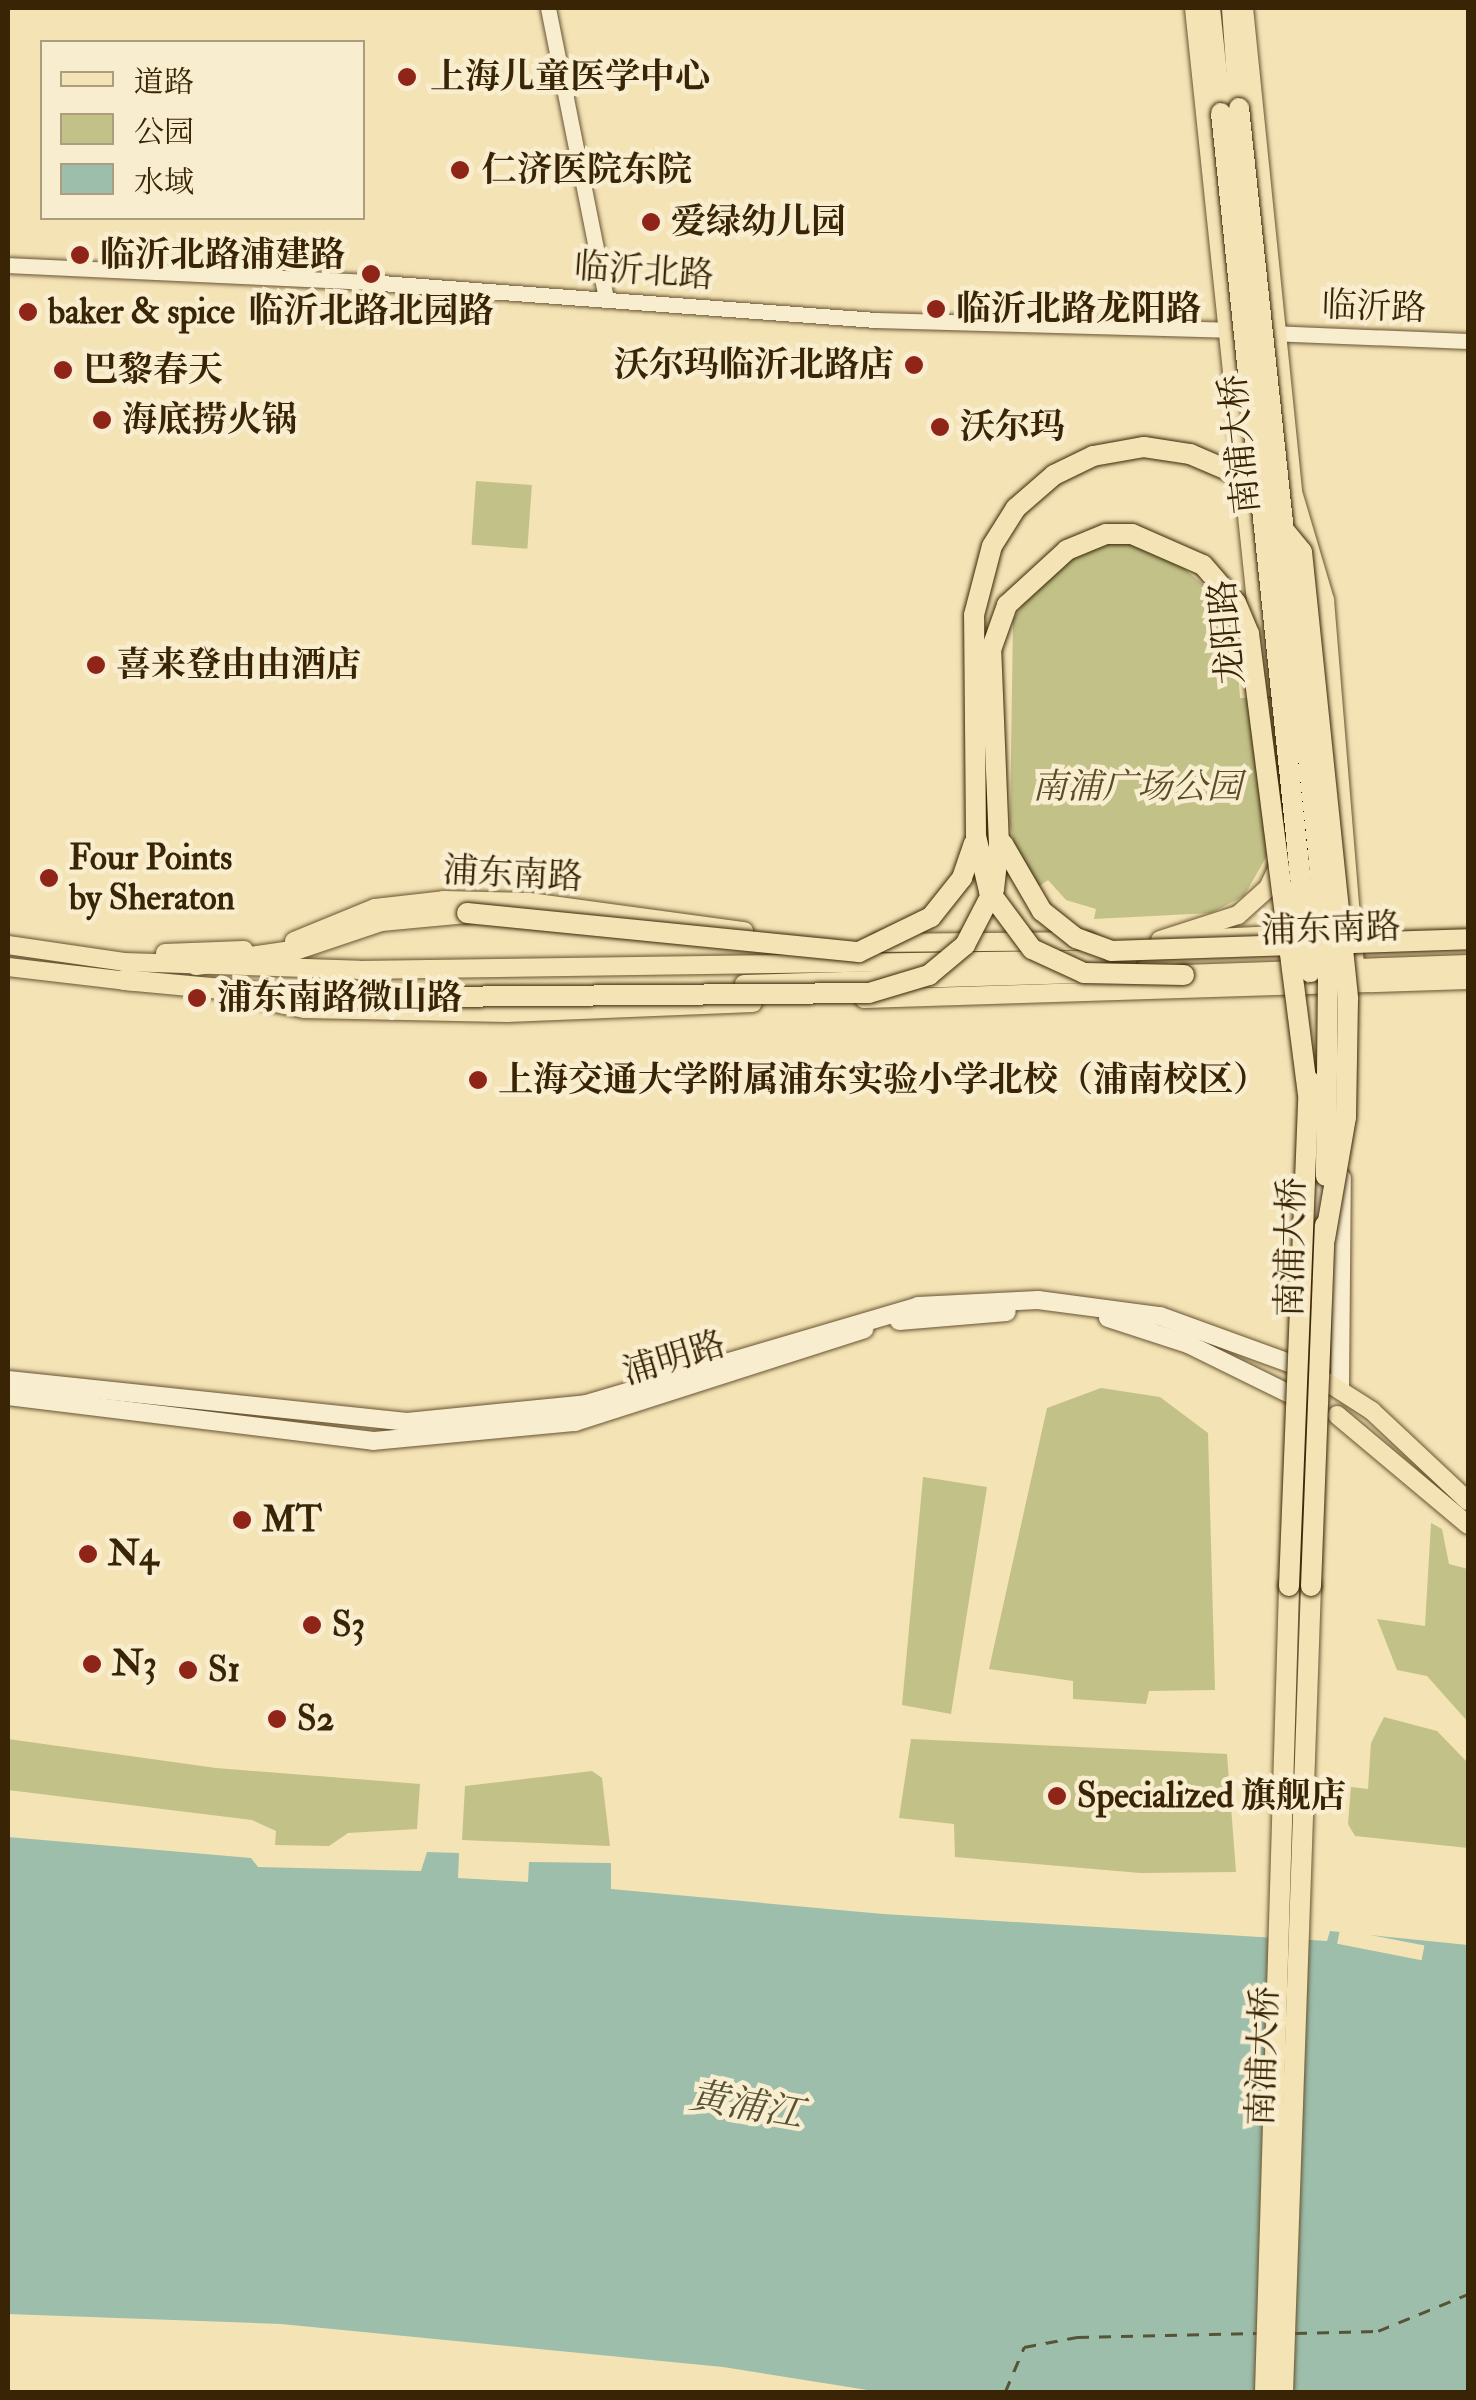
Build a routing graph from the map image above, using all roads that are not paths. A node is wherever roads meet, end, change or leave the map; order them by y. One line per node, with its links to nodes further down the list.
1 (548, 8): 6 (street)
2 (1211, 8): 4 (highway); 7 (main road, 龙阳路)
3 (1244, 8): 8 (main road)
4 (1230, 110): 32 (highway, 南浦大桥, bridge); 33 (highway, 南浦大桥, bridge)
5 (8, 265): 6 (street, 临沂北路)
6 (606, 298): 7 (street, 临沂北路)
7 (1232, 330): 8 (street, 临沂北路); 14 (main road, 龙阳路)
8 (1277, 334): 9 (street, 临沂路); 19 (main road)
9 (1468, 341)
10 (998, 828): 13 (highway, bridge); 27 (highway, bridge); 32 (highway, bridge)
11 (976, 836): 24 (highway, bridge); 25 (highway, bridge); 33 (highway, bridge)
12 (1468, 930): 19 (main road, 浦东南路)
13 (1468, 939)
14 (1160, 940): 15 (main road, 浦东南路); 19 (main road, 浦东南路)
15 (988, 943): 16 (main road, 浦东南路); 23 (main road)
16 (938, 944): 21 (main road, 浦东南路); 22 (main road, 浦东南路)
17 (8, 945): 21 (main road, 浦东南路)
18 (1468, 948): 19 (main road, 浦东南路)
19 (1355, 949): 20 (main road, 浦东南路); 23 (main road, 浦东南路); 30 (main road, 浦东南路)
20 (1468, 957)
21 (91, 958): 24 (main road, 浦东南路)
22 (875, 961): 23 (main road, 浦东南路); 24 (main road, 浦东南路)
23 (962, 962): 30 (main road)
24 (196, 965)
25 (1468, 965)
26 (8, 967): 27 (main road, 浦东南路)
27 (124, 980): 30 (main road, 浦东南路)
28 (1468, 980): 29 (main road, 浦东南路)
29 (1323, 986): 30 (main road, 浦东南路); 31 (main road)
30 (957, 988)
31 (1321, 1064): 34 (main road); 36 (main road)
32 (1308, 1093): 40 (highway, 南浦大桥, bridge)
33 (1325, 1238): 41 (highway, 南浦大桥, bridge)
34 (1308, 1370): 35 (main road, 浦明路); 36 (main road)
35 (8, 1380)
36 (1340, 1388): 38 (main road)
37 (8, 1396): 39 (main road, 浦明路)
38 (1468, 1501)
39 (1468, 1525)
40 (1265, 2392)
41 (1284, 2392)

